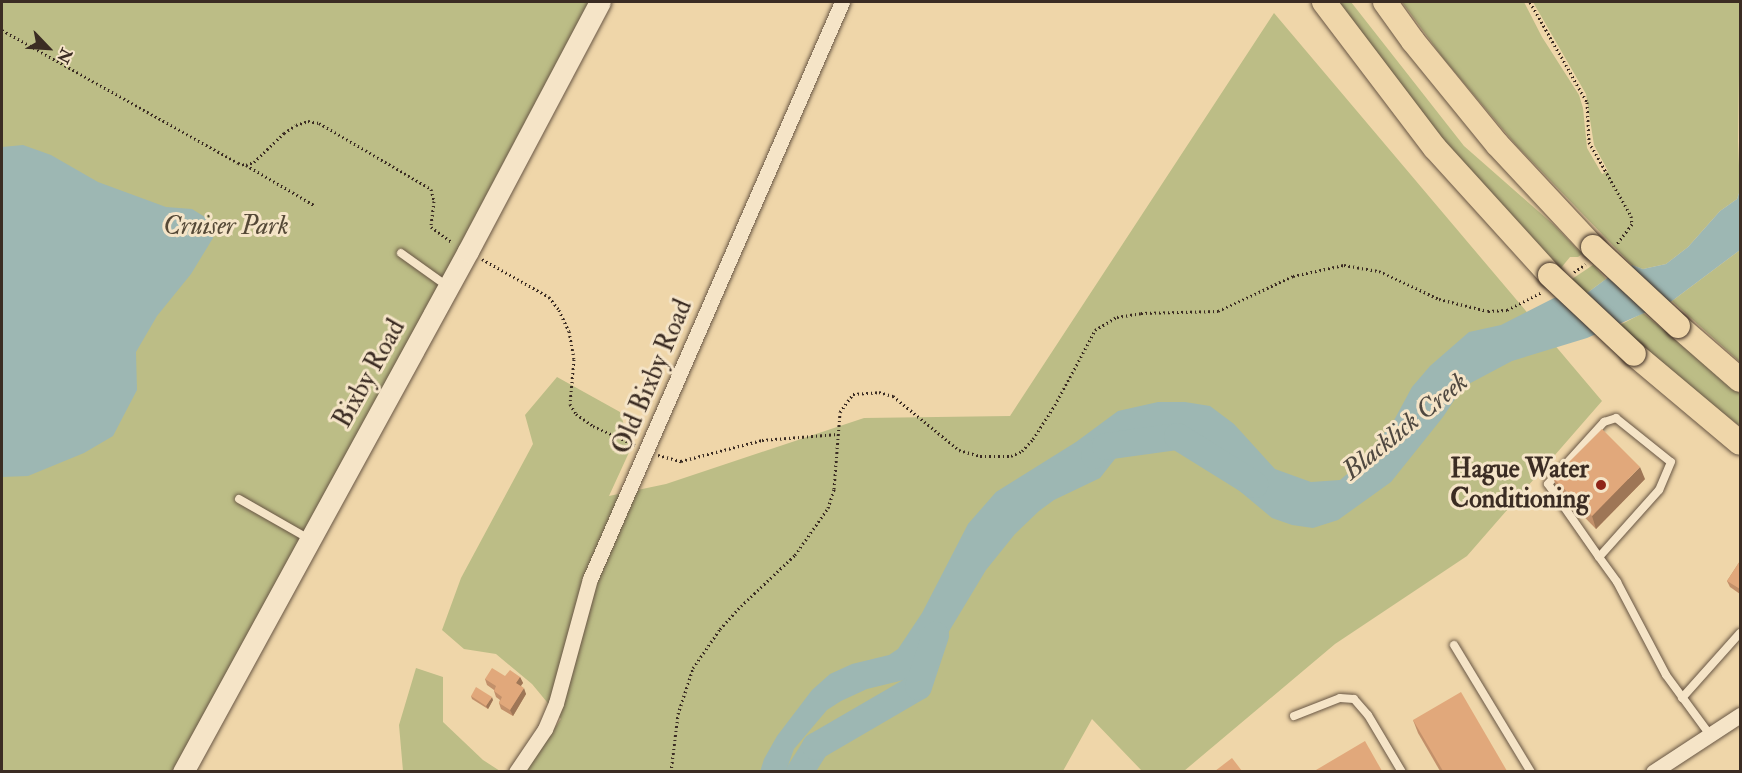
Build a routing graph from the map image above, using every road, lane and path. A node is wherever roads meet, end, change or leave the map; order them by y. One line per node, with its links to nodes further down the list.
1 (600, 2): 8 (street, Bixby Road)
2 (842, 2): 15 (street, Old Bixby Road)
3 (1324, 2): 14 (main road, bridge)
4 (1385, 2): 12 (main road, bridge)
5 (2, 30): 6 (path)
6 (246, 165): 7 (path); 8 (path)
7 (314, 205)
8 (468, 251): 15 (path); 17 (street, Bixby Road)
9 (401, 253): 10 (lane)
10 (440, 281)
11 (1438, 299): 13 (path)
12 (1740, 380)
13 (838, 434): 15 (path); 27 (path)
14 (1740, 442)
15 (648, 451): 26 (street, Old Bixby Road)
16 (239, 499): 17 (lane)
17 (310, 540): 25 (street, Bixby Road)
18 (1599, 557): 18 (lane); 21 (lane)
19 (1740, 633): 21 (lane)
20 (1454, 645): 29 (lane)
21 (1682, 698): 24 (lane)
22 (1740, 715): 24 (street)
23 (1294, 716): 28 (lane)
24 (1710, 735): 30 (street)
25 (183, 771)
26 (516, 771)
27 (670, 771)
28 (1402, 771)
29 (1531, 771)
30 (1653, 771)

